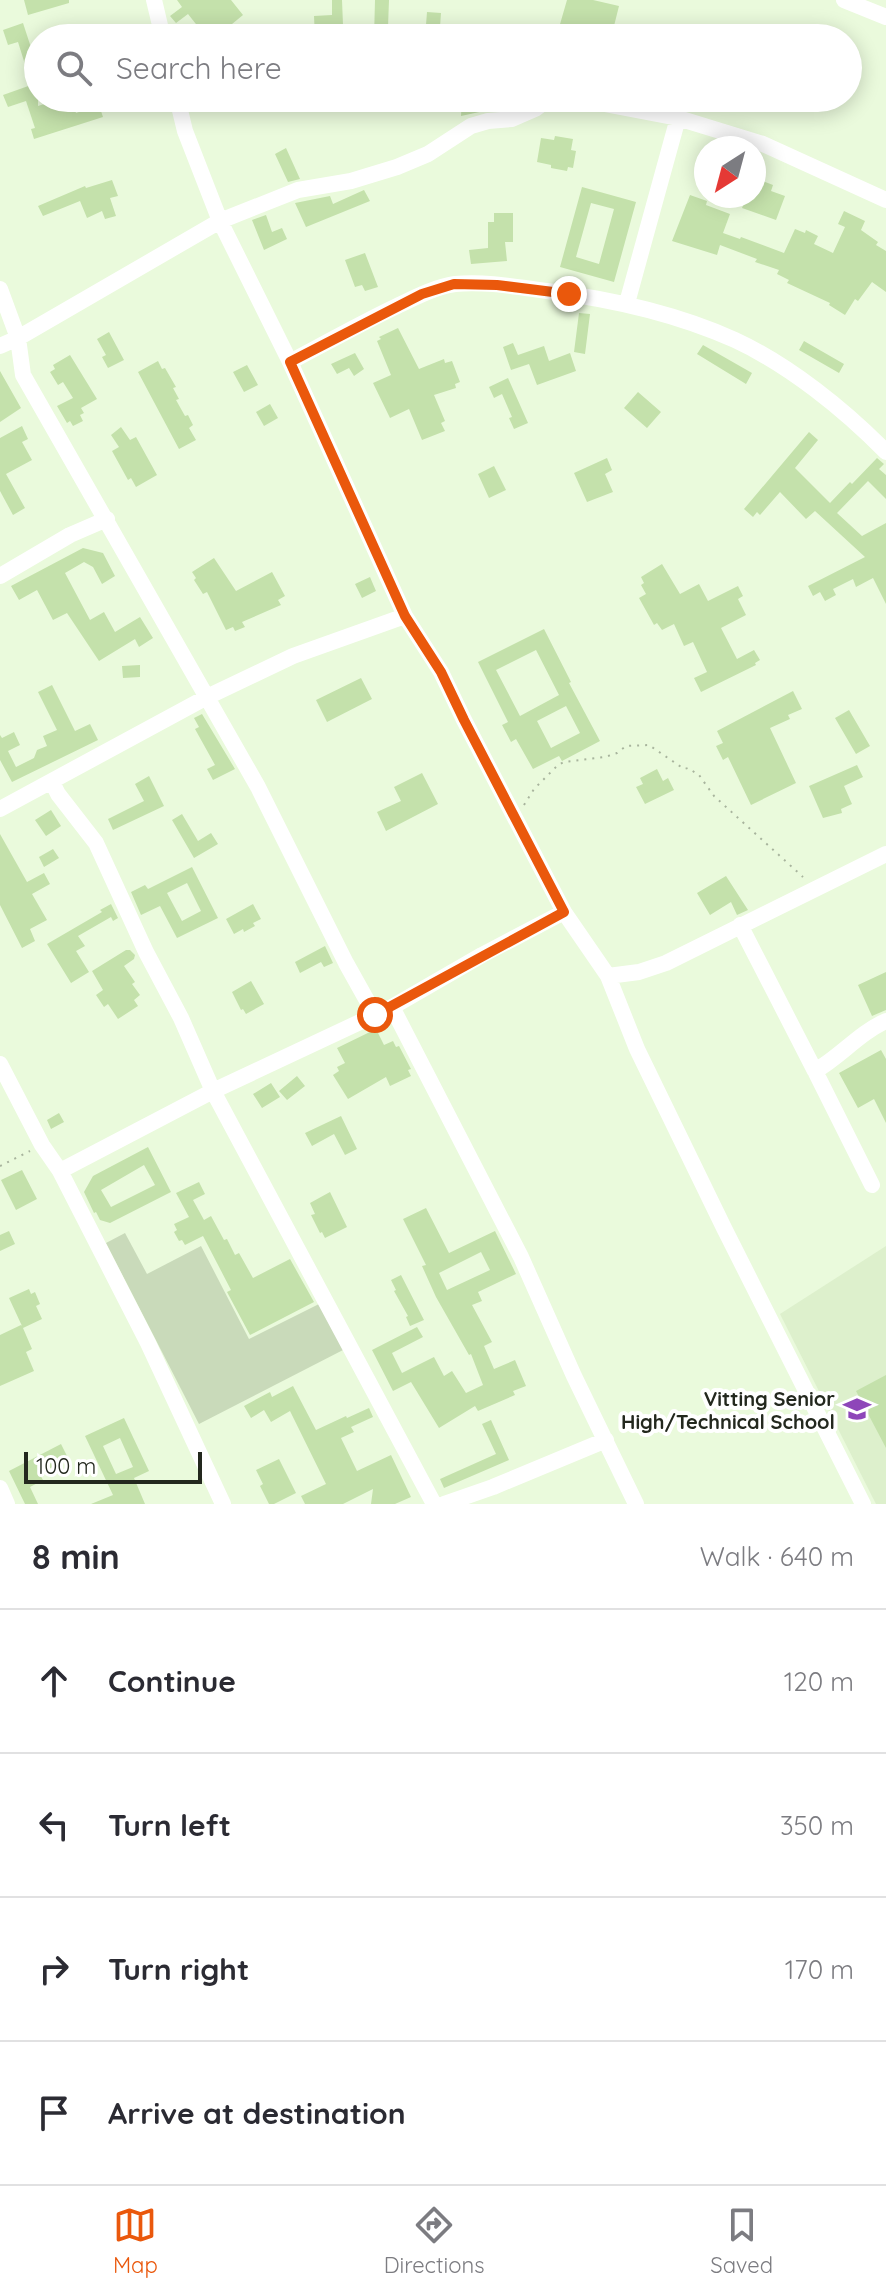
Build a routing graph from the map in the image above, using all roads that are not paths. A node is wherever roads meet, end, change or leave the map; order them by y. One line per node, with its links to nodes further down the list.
1 (154, 0): 4 (street)
2 (844, 0): 3 (street)
3 (886, 17)
4 (160, 24)
5 (180, 112): 10 (street)
6 (528, 112): 10 (street)
7 (646, 112): 8 (street)
8 (678, 118): 9 (street); 12 (street)
9 (886, 200)
10 (220, 221): 13 (street); 15 (street)
11 (0, 289): 13 (street)
12 (627, 303): 15 (street); 16 (street)
13 (18, 338): 14 (street); 17 (street)
14 (0, 346)
15 (290, 362): 19 (street)
16 (886, 452)
17 (107, 519): 18 (street); 20 (street)
18 (0, 576)
19 (405, 616): 20 (street); 24 (street)
20 (207, 697): 21 (street); 28 (street)
21 (52, 782): 22 (street); 32 (street)
22 (0, 809)
23 (886, 854): 25 (street)
24 (564, 912): 26 (street); 27 (street)
25 (740, 925): 26 (street); 31 (street)
26 (608, 976): 42 (street)
27 (392, 1007): 28 (street); 35 (street)
28 (375, 1015): 32 (street)
29 (886, 1021): 31 (street)
30 (0, 1064): 33 (street)
31 (815, 1071): 34 (street)
32 (213, 1091): 33 (street); 39 (street)
33 (60, 1171): 38 (street)
34 (872, 1185)
35 (606, 1440): 40 (street); 41 (street)
36 (0, 1488): 37 (street)
37 (7, 1504)
38 (223, 1504)
39 (434, 1504)
40 (444, 1504)
41 (636, 1504)
42 (863, 1504)

